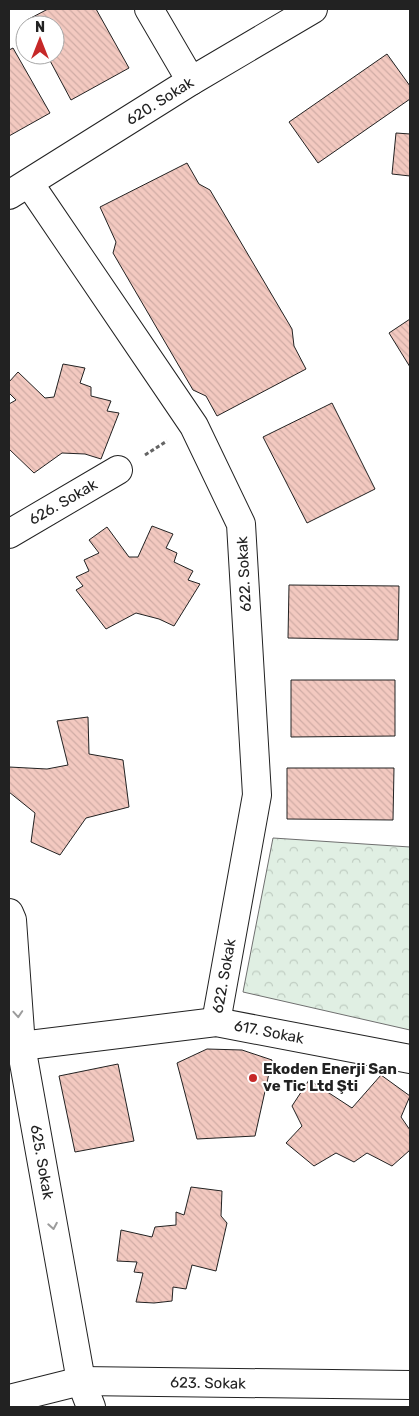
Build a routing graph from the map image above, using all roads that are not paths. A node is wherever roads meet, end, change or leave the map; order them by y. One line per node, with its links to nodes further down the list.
1 (149, 9): 3 (street)
2 (313, 9): 3 (street, 620. Sokak)
3 (191, 81): 4 (street, 620. Sokak)
4 (19, 189): 8 (street, 622. Sokak)
5 (118, 470): 6 (street, 626. Sokak)
6 (9, 534)
7 (9, 914): 9 (street, 625. Sokak, one-way to 9)
8 (216, 1022): 9 (street, 617. Sokak); 10 (street, 617. Sokak)
9 (15, 1048): 11 (street, 625. Sokak, one-way to 11)
10 (410, 1059)
11 (81, 1381): 12 (street, 623. Sokak); 13 (street, 623. Sokak); 14 (street, 625. Sokak)
12 (410, 1385)
13 (9, 1399)
14 (91, 1407)

